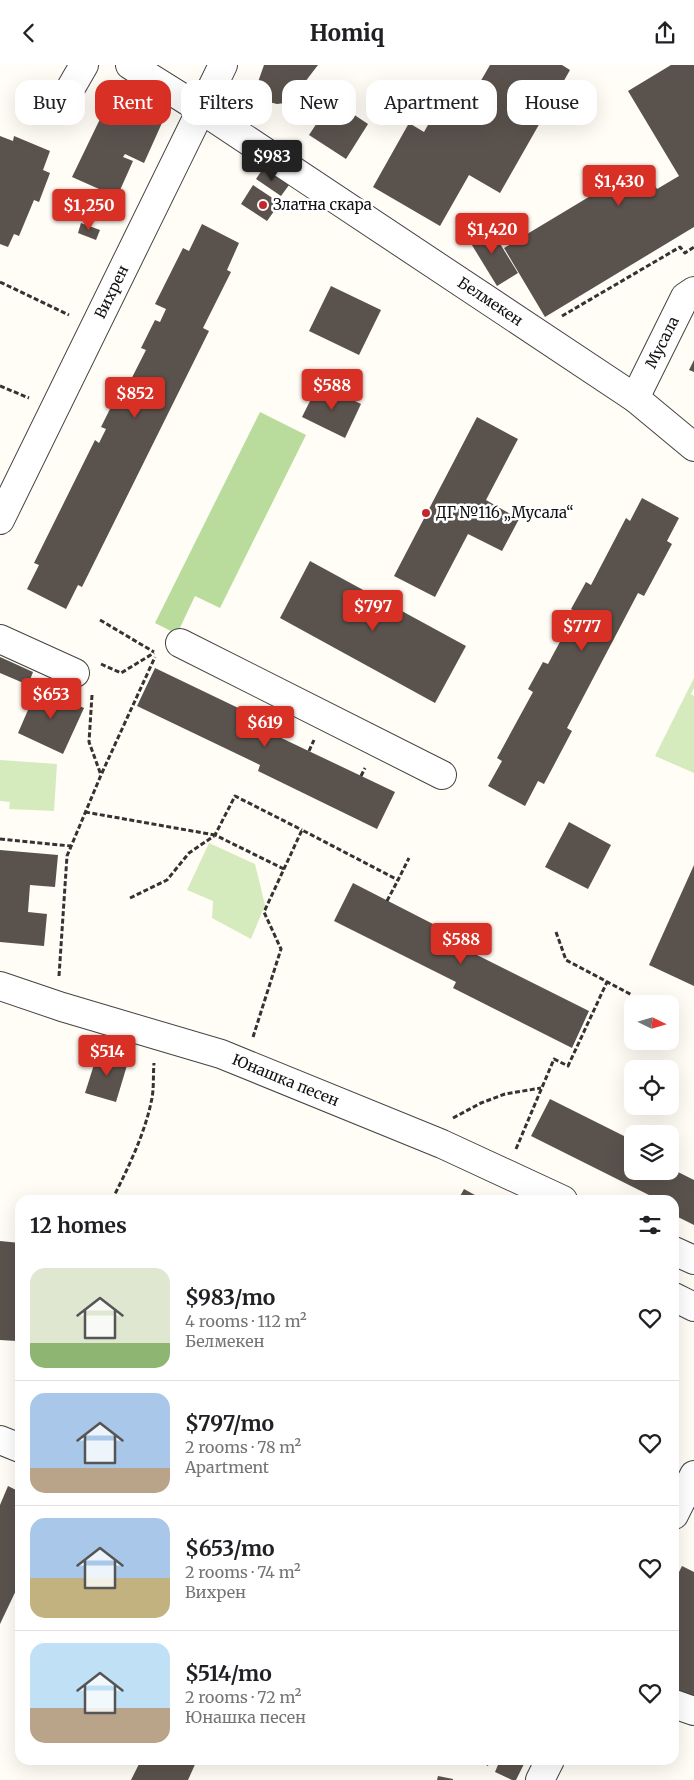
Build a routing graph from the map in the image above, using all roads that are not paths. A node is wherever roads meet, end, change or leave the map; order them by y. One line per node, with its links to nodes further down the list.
1 (84, 65): 4 (street)
2 (130, 65): 6 (street, Белмекен)
3 (223, 65): 5 (street, Вихрен)
4 (75, 80)
5 (216, 80)
6 (181, 97)
7 (195, 125): 12 (street, Вихрен)
8 (225, 125): 10 (street, Белмекен)
9 (694, 291): 10 (street, Мусала)
10 (635, 398): 11 (street, Белмекен)
11 (694, 447)
12 (0, 520)
13 (0, 639): 15 (street)
14 (164, 650): 16 (street)
15 (85, 667)
16 (442, 775)
17 (0, 986): 18 (street, Юнашка песен)
18 (548, 1195)
19 (679, 1253): 20 (street)
20 (694, 1260)
21 (679, 1300): 22 (street)
22 (694, 1307)
23 (0, 1440): 24 (street)
24 (15, 1445)
25 (694, 1475): 26 (street)
26 (679, 1505)
27 (679, 1706): 28 (street)
28 (694, 1711)
29 (548, 1765): 30 (street)
30 (540, 1780)

